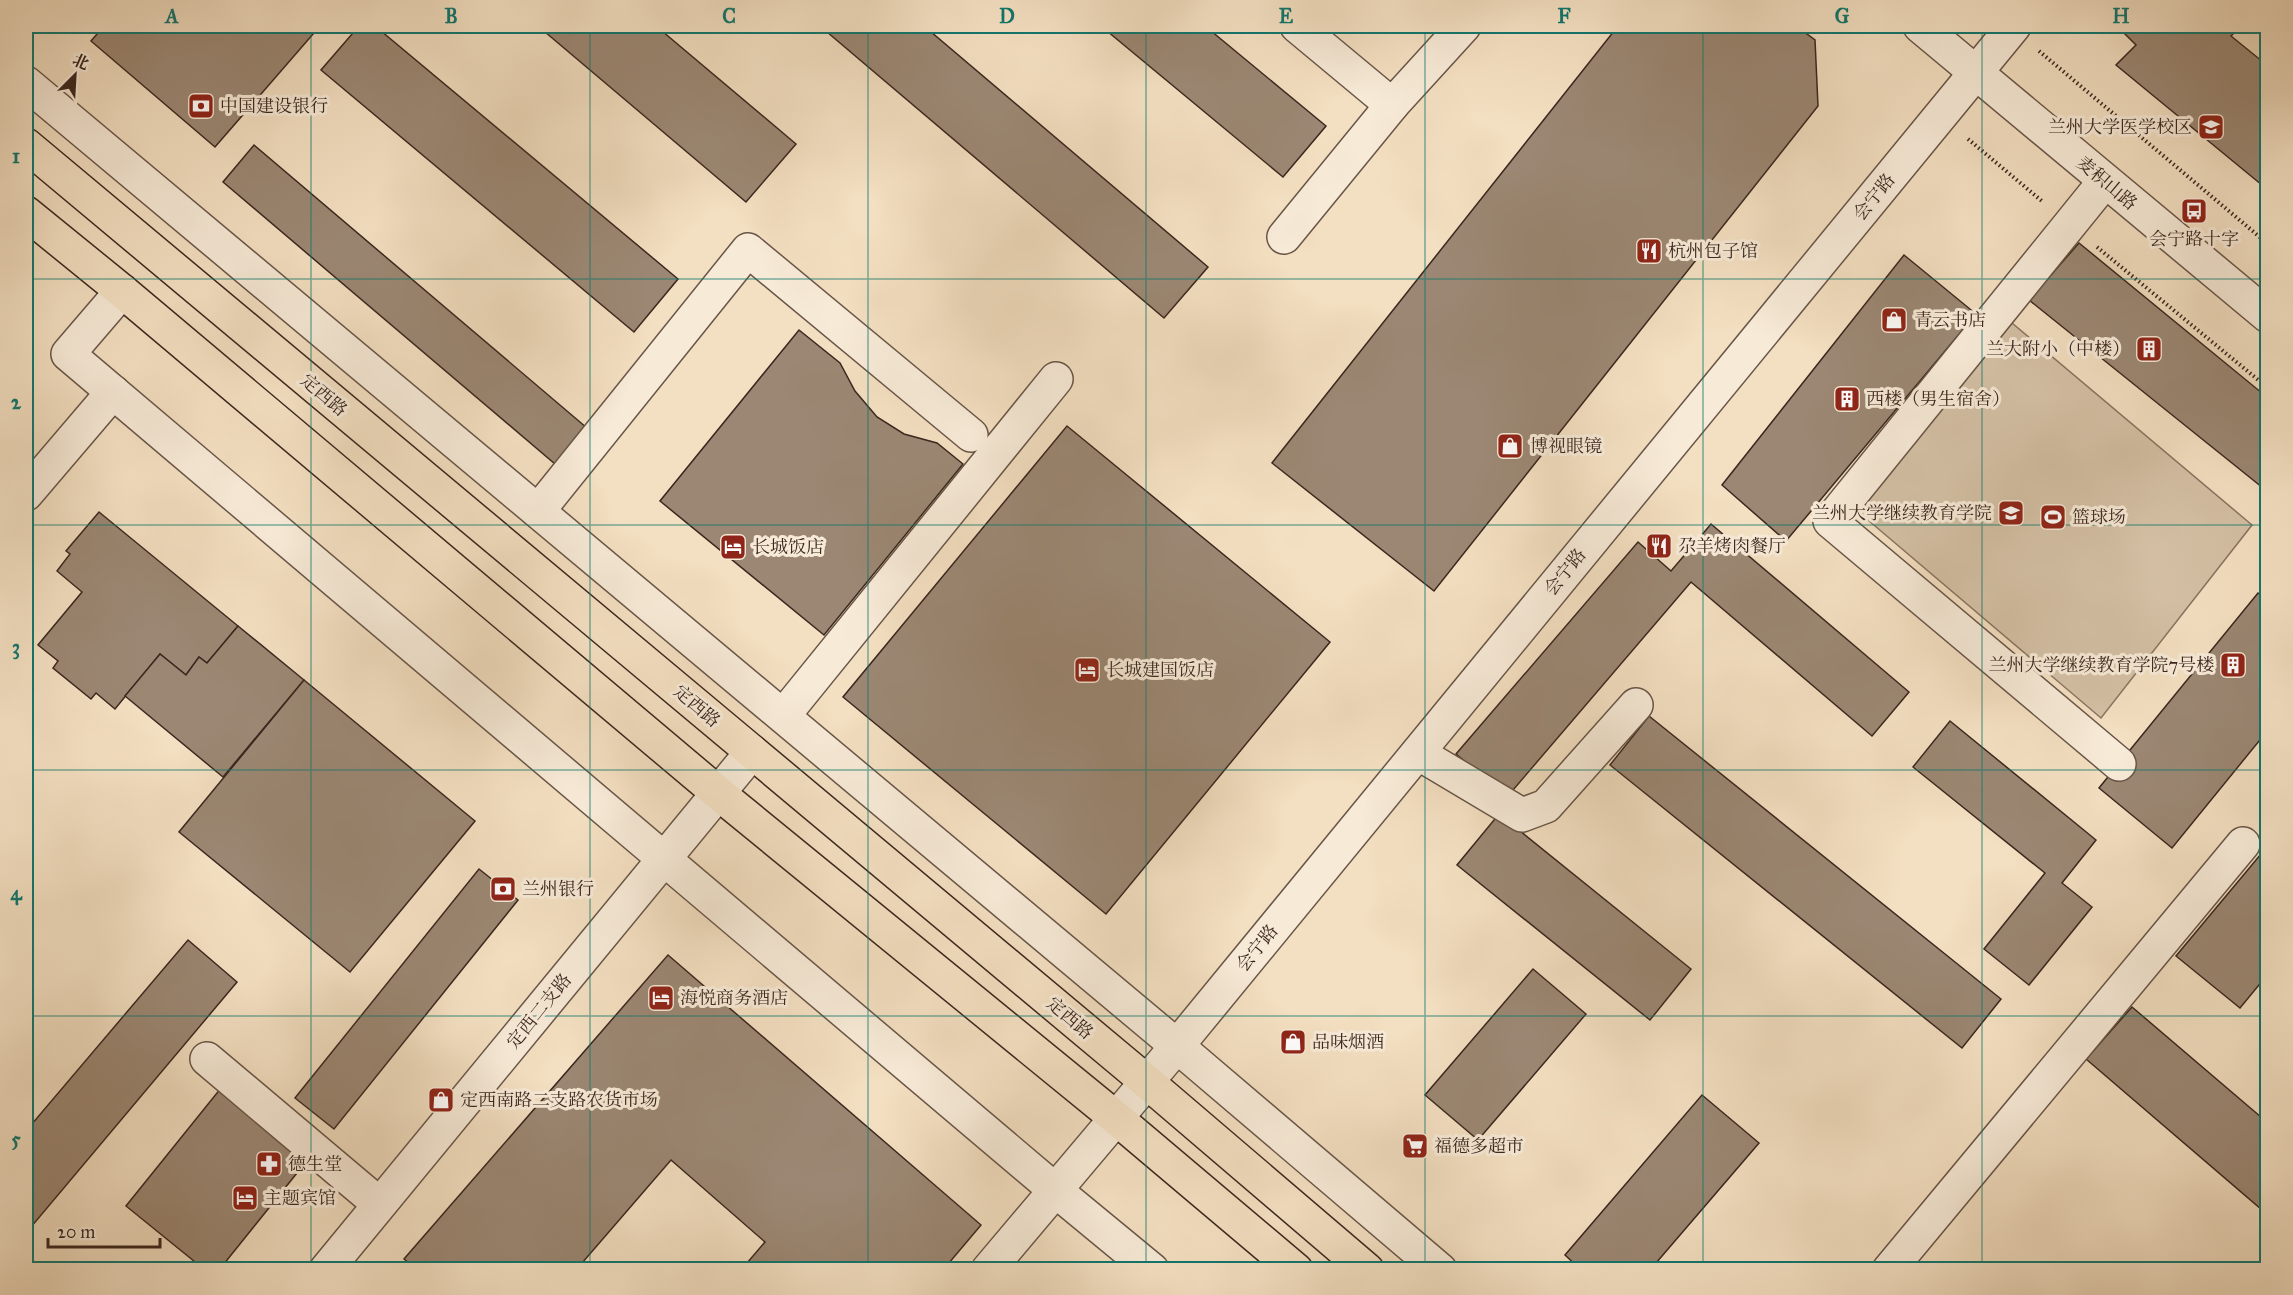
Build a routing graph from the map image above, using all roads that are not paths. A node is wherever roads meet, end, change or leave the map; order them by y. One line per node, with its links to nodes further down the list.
1 (1297, 26): 7 (street)
2 (1464, 26): 7 (street)
3 (1920, 26): 5 (street, 麦积山路)
4 (2013, 27): 5 (street, 会宁路)
5 (1975, 72): 9 (street, 麦积山路); 22 (street, 会宁路)
6 (26, 83): 18 (street)
7 (1392, 105): 11 (street)
8 (26, 145): 21 (main road, 定西路)
9 (2105, 181): 13 (street, 麦积山路); 23 (street)
10 (26, 213): 12 (main road)
11 (1284, 237)
12 (122, 291): 15 (street); 24 (main road)
13 (2268, 316)
14 (1056, 379): 20 (street)
15 (113, 392): 17 (street); 26 (street)
16 (971, 435): 18 (street)
17 (26, 494)
18 (538, 511): 20 (street)
19 (1636, 705): 22 (street)
20 (783, 716): 27 (street)
21 (752, 752): 24 (street, 定西二支路); 29 (main road, 定西路)
22 (1418, 753): 27 (street, 会宁路)
23 (2119, 764)
24 (718, 793): 26 (street, 定西二支路); 30 (main road)
25 (2243, 844): 39 (street)
26 (664, 858): 31 (street); 32 (street, 定西二支路)
27 (1178, 1046): 29 (street, 会宁路); 38 (street)
28 (207, 1059): 32 (street)
29 (1147, 1082): 30 (street, 会宁路); 37 (main road, 定西路)
30 (1116, 1118): 31 (street, 会宁路); 36 (main road)
31 (1055, 1190): 34 (street, 会宁路); 35 (street)
32 (379, 1204): 33 (street, 定西二支路)
33 (326, 1269)
34 (988, 1269)
35 (1152, 1269)
36 (1296, 1269)
37 (1366, 1269)
38 (1440, 1269)
39 (1889, 1269)

